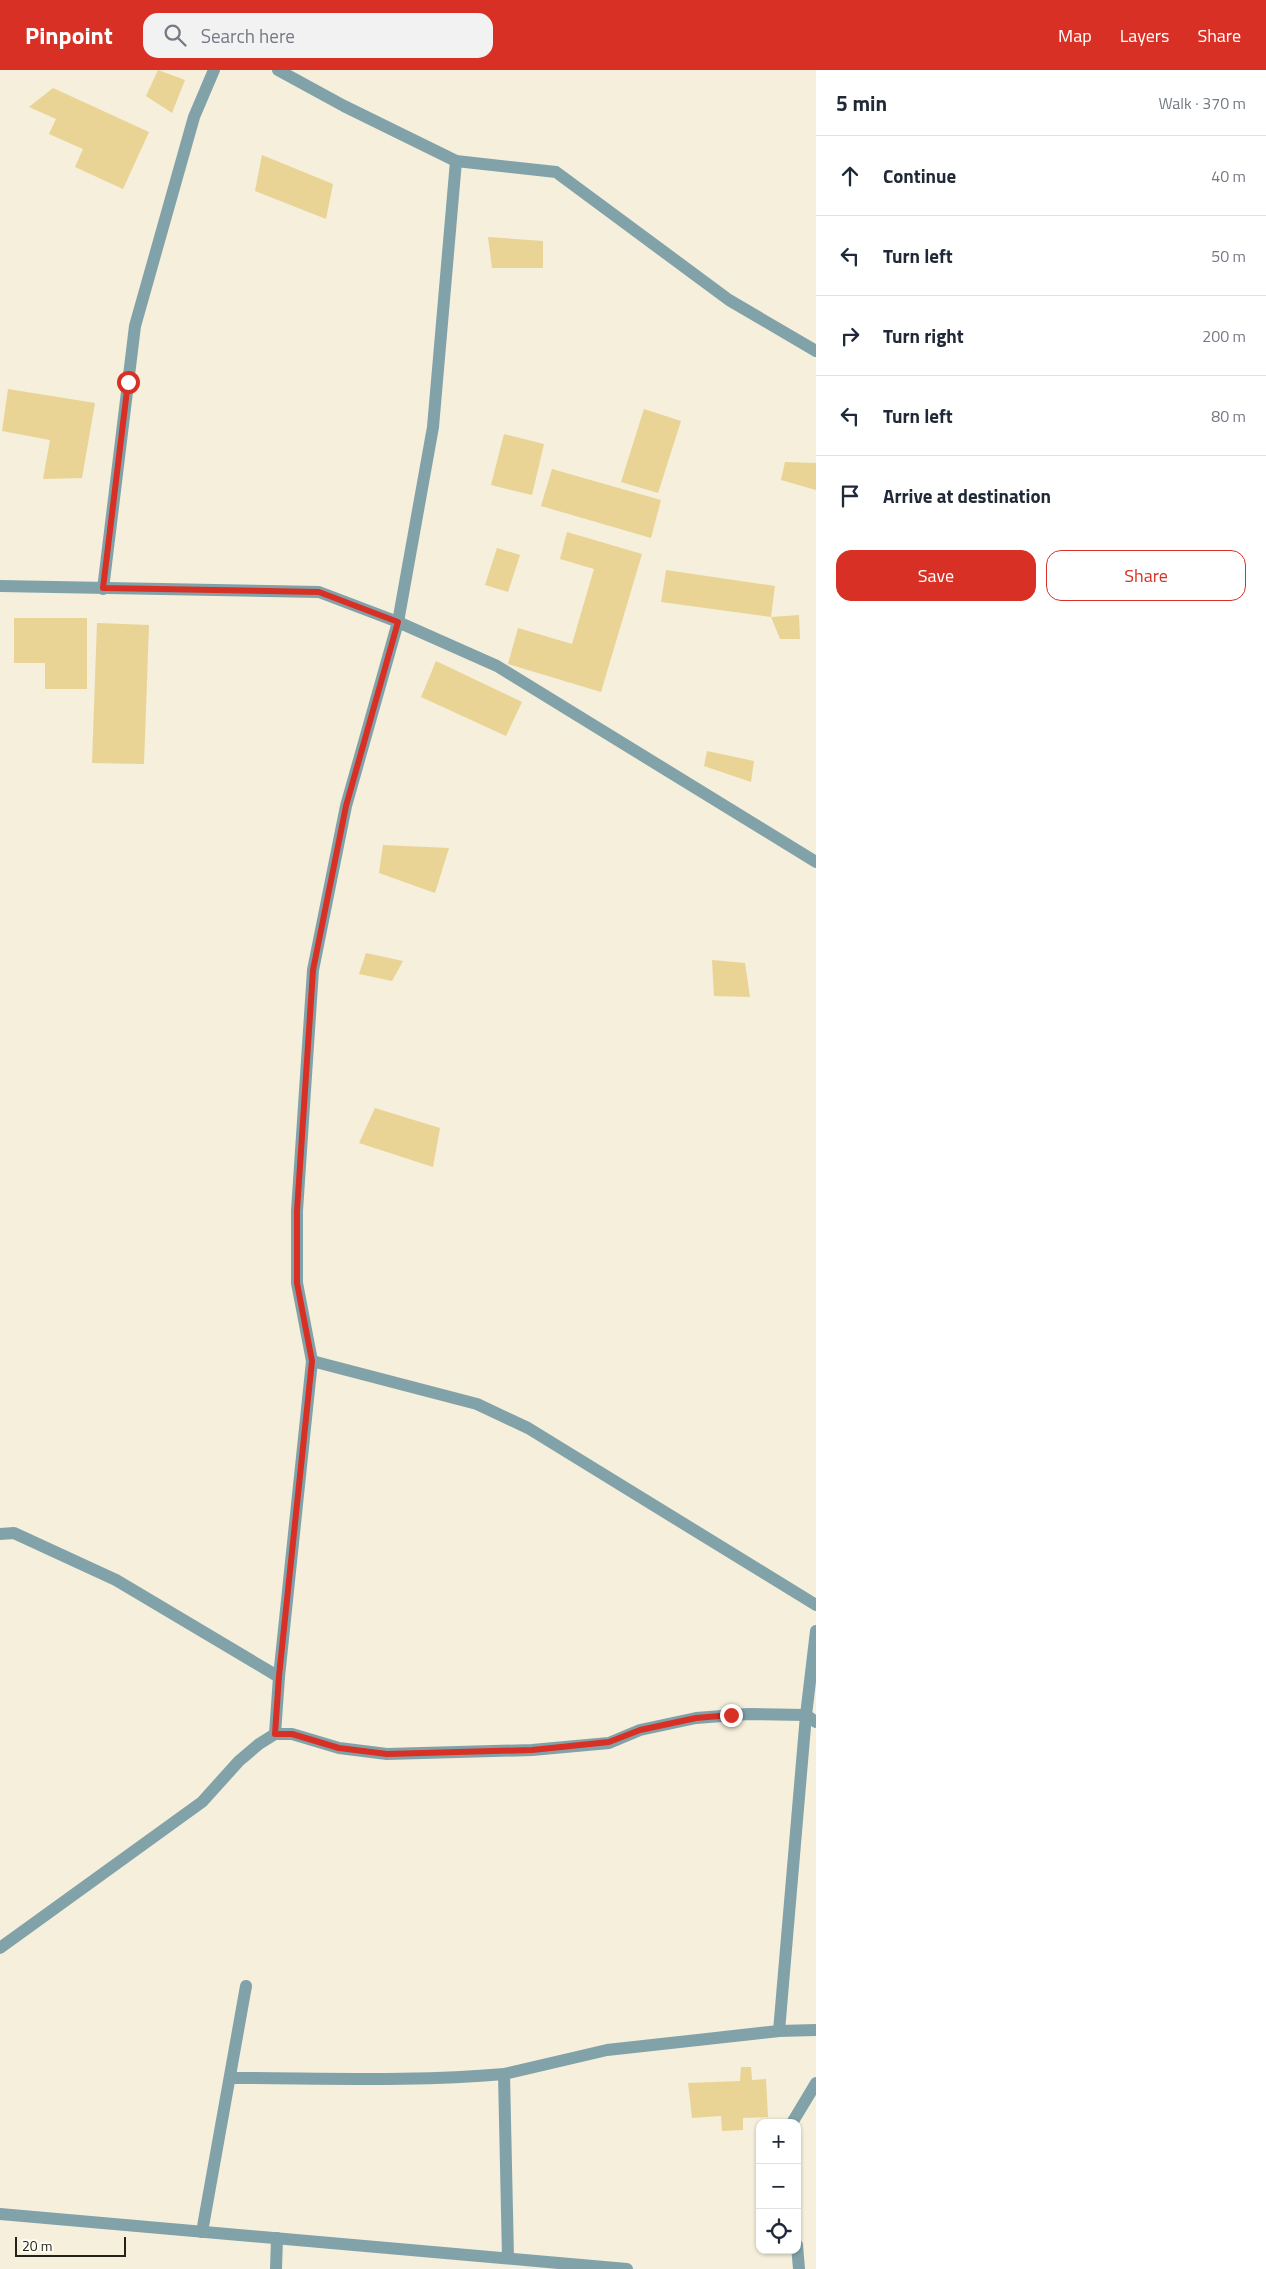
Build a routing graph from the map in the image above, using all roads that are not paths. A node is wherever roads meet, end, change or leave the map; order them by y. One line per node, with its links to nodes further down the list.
1 (214, 70): 6 (street)
2 (278, 70): 3 (street)
3 (456, 160): 4 (street); 7 (street)
4 (816, 351)
5 (0, 586): 6 (street)
6 (103, 588): 7 (street)
7 (398, 622): 8 (street); 9 (street)
8 (816, 862)
9 (312, 1361): 11 (street); 13 (street)
10 (0, 1534): 13 (street)
11 (816, 1605)
12 (816, 1631): 14 (street)
13 (279, 1676): 15 (street)
14 (811, 1719): 15 (street); 19 (street)
15 (275, 1734): 16 (street)
16 (0, 1948)
17 (246, 1986): 21 (street)
18 (816, 2030): 19 (street)
19 (779, 2031): 20 (street)
20 (504, 2074): 21 (street); 28 (street)
21 (231, 2078): 25 (street)
22 (816, 2083): 23 (street)
23 (794, 2119)
24 (0, 2214): 25 (street)
25 (202, 2232): 26 (street)
26 (277, 2238): 28 (street); 30 (street)
27 (798, 2254): 31 (street)
28 (508, 2258): 29 (street)
29 (620, 2268)
30 (276, 2269)
31 (799, 2269)

